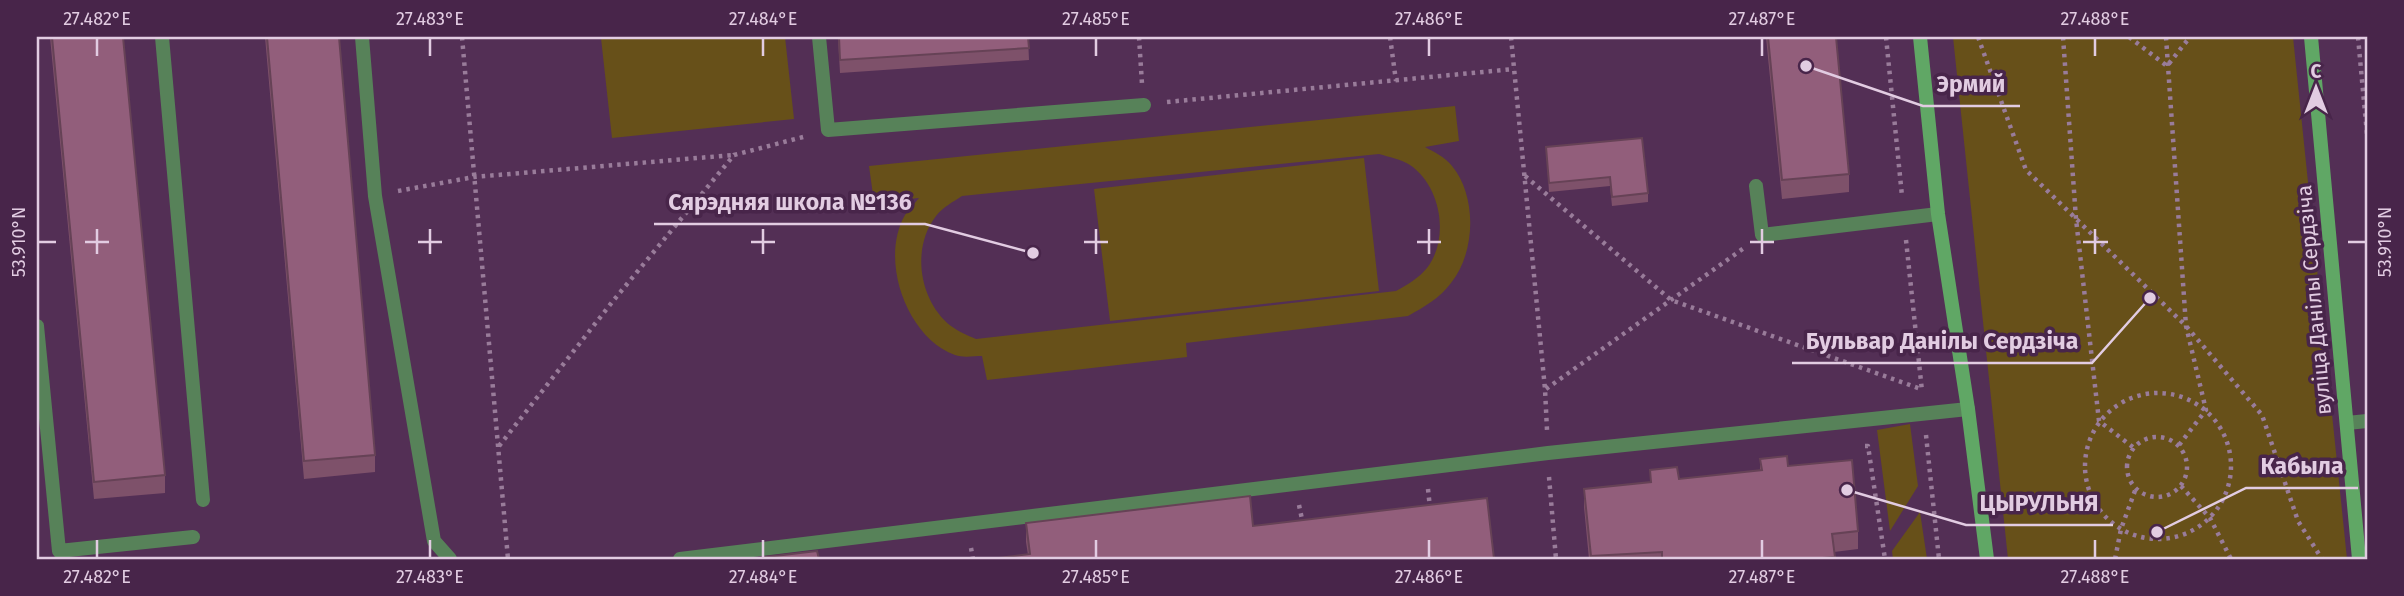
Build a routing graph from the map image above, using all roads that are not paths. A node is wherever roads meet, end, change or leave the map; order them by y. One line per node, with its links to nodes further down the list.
1 (162, 37): 13 (lane)
2 (362, 37): 15 (lane)
3 (819, 37): 6 (lane)
4 (1920, 37): 8 (street)
5 (2311, 37): 12 (street, вуліца Данілы Сердзіча)
6 (1144, 105)
7 (1756, 186): 8 (lane)
8 (1938, 214): 10 (street)
9 (37, 326): 14 (lane)
10 (1968, 409): 16 (lane); 17 (street)
11 (2367, 421): 12 (lane)
12 (2347, 423): 18 (street, вуліца Данілы Сердзіча)
13 (203, 500)
14 (193, 537)
15 (450, 559)
16 (680, 559)
17 (1987, 559)
18 (2360, 559)

